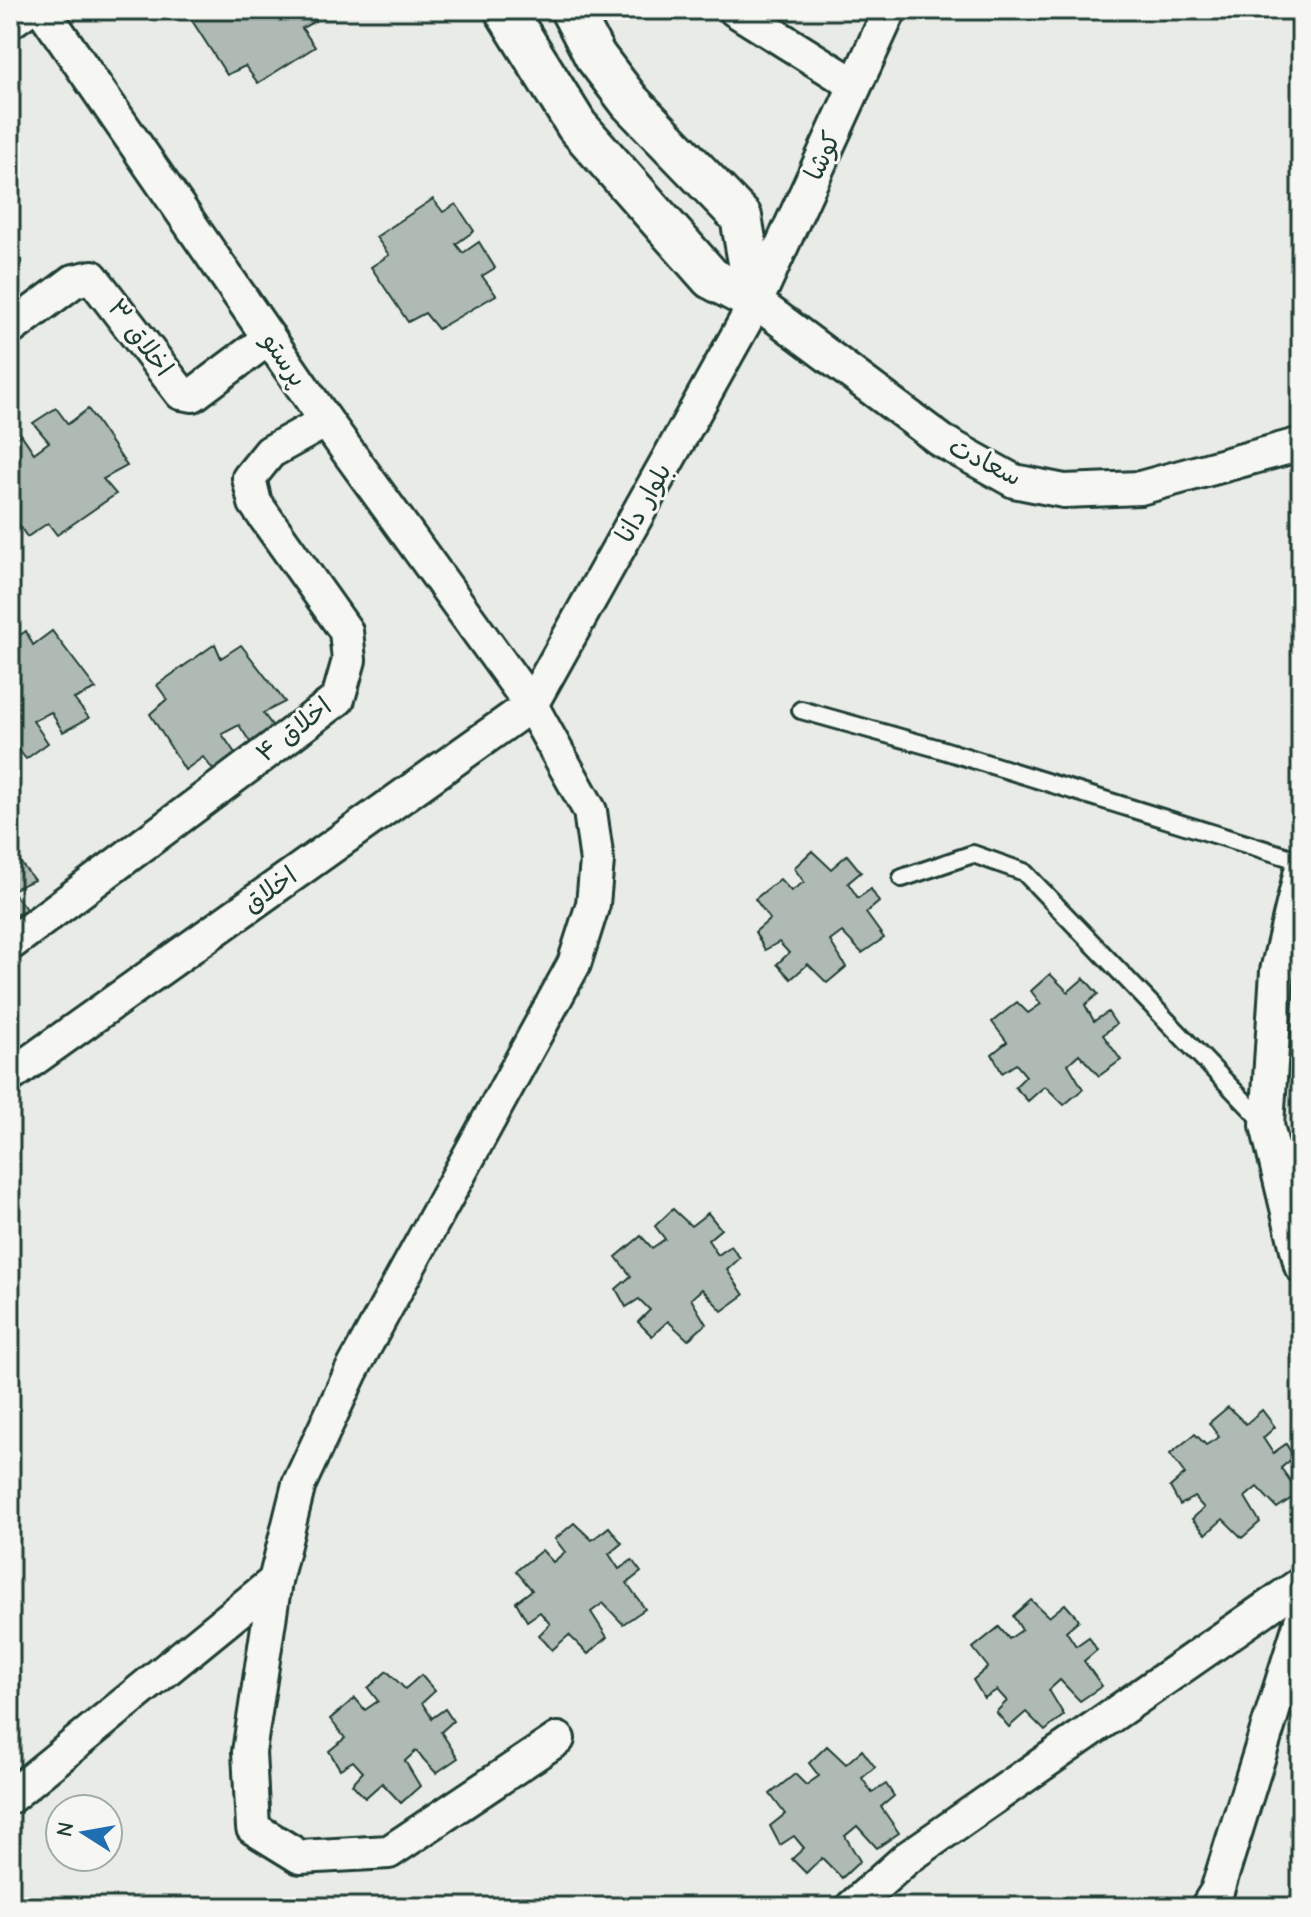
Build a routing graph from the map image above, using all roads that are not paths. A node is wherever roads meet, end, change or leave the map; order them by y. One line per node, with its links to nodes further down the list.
1 (27, 10): 7 (street)
2 (43, 10): 11 (street, پرستو)
3 (505, 10): 9 (street)
4 (571, 10): 9 (street)
5 (735, 10): 8 (street)
6 (890, 10): 8 (street, کوشا)
7 (10, 22)
8 (855, 85): 9 (street, کوشا)
9 (756, 302): 13 (street, سعادت); 14 (street, بلوار دانا)
10 (10, 329): 11 (street, اخلاق ۳)
11 (269, 338): 12 (street, پرستو)
12 (326, 421): 14 (street, پرستو); 19 (street, اخلاق ۴)
13 (1301, 444)
14 (531, 705): 20 (street, اخلاق); 24 (street, پرستو)
15 (801, 710): 16 (lane)
16 (1301, 861)
17 (1301, 871): 22 (street)
18 (902, 878): 22 (lane)
19 (10, 944)
20 (24, 1056): 21 (street, اخلاق)
21 (10, 1076)
22 (1267, 1125): 23 (street)
23 (1301, 1266)
24 (275, 1581): 27 (street, پرستو); 28 (street)
25 (1301, 1584): 29 (street)
26 (1301, 1621): 30 (street)
27 (558, 1739)
28 (10, 1797)
29 (852, 1907)
30 (1207, 1907)

